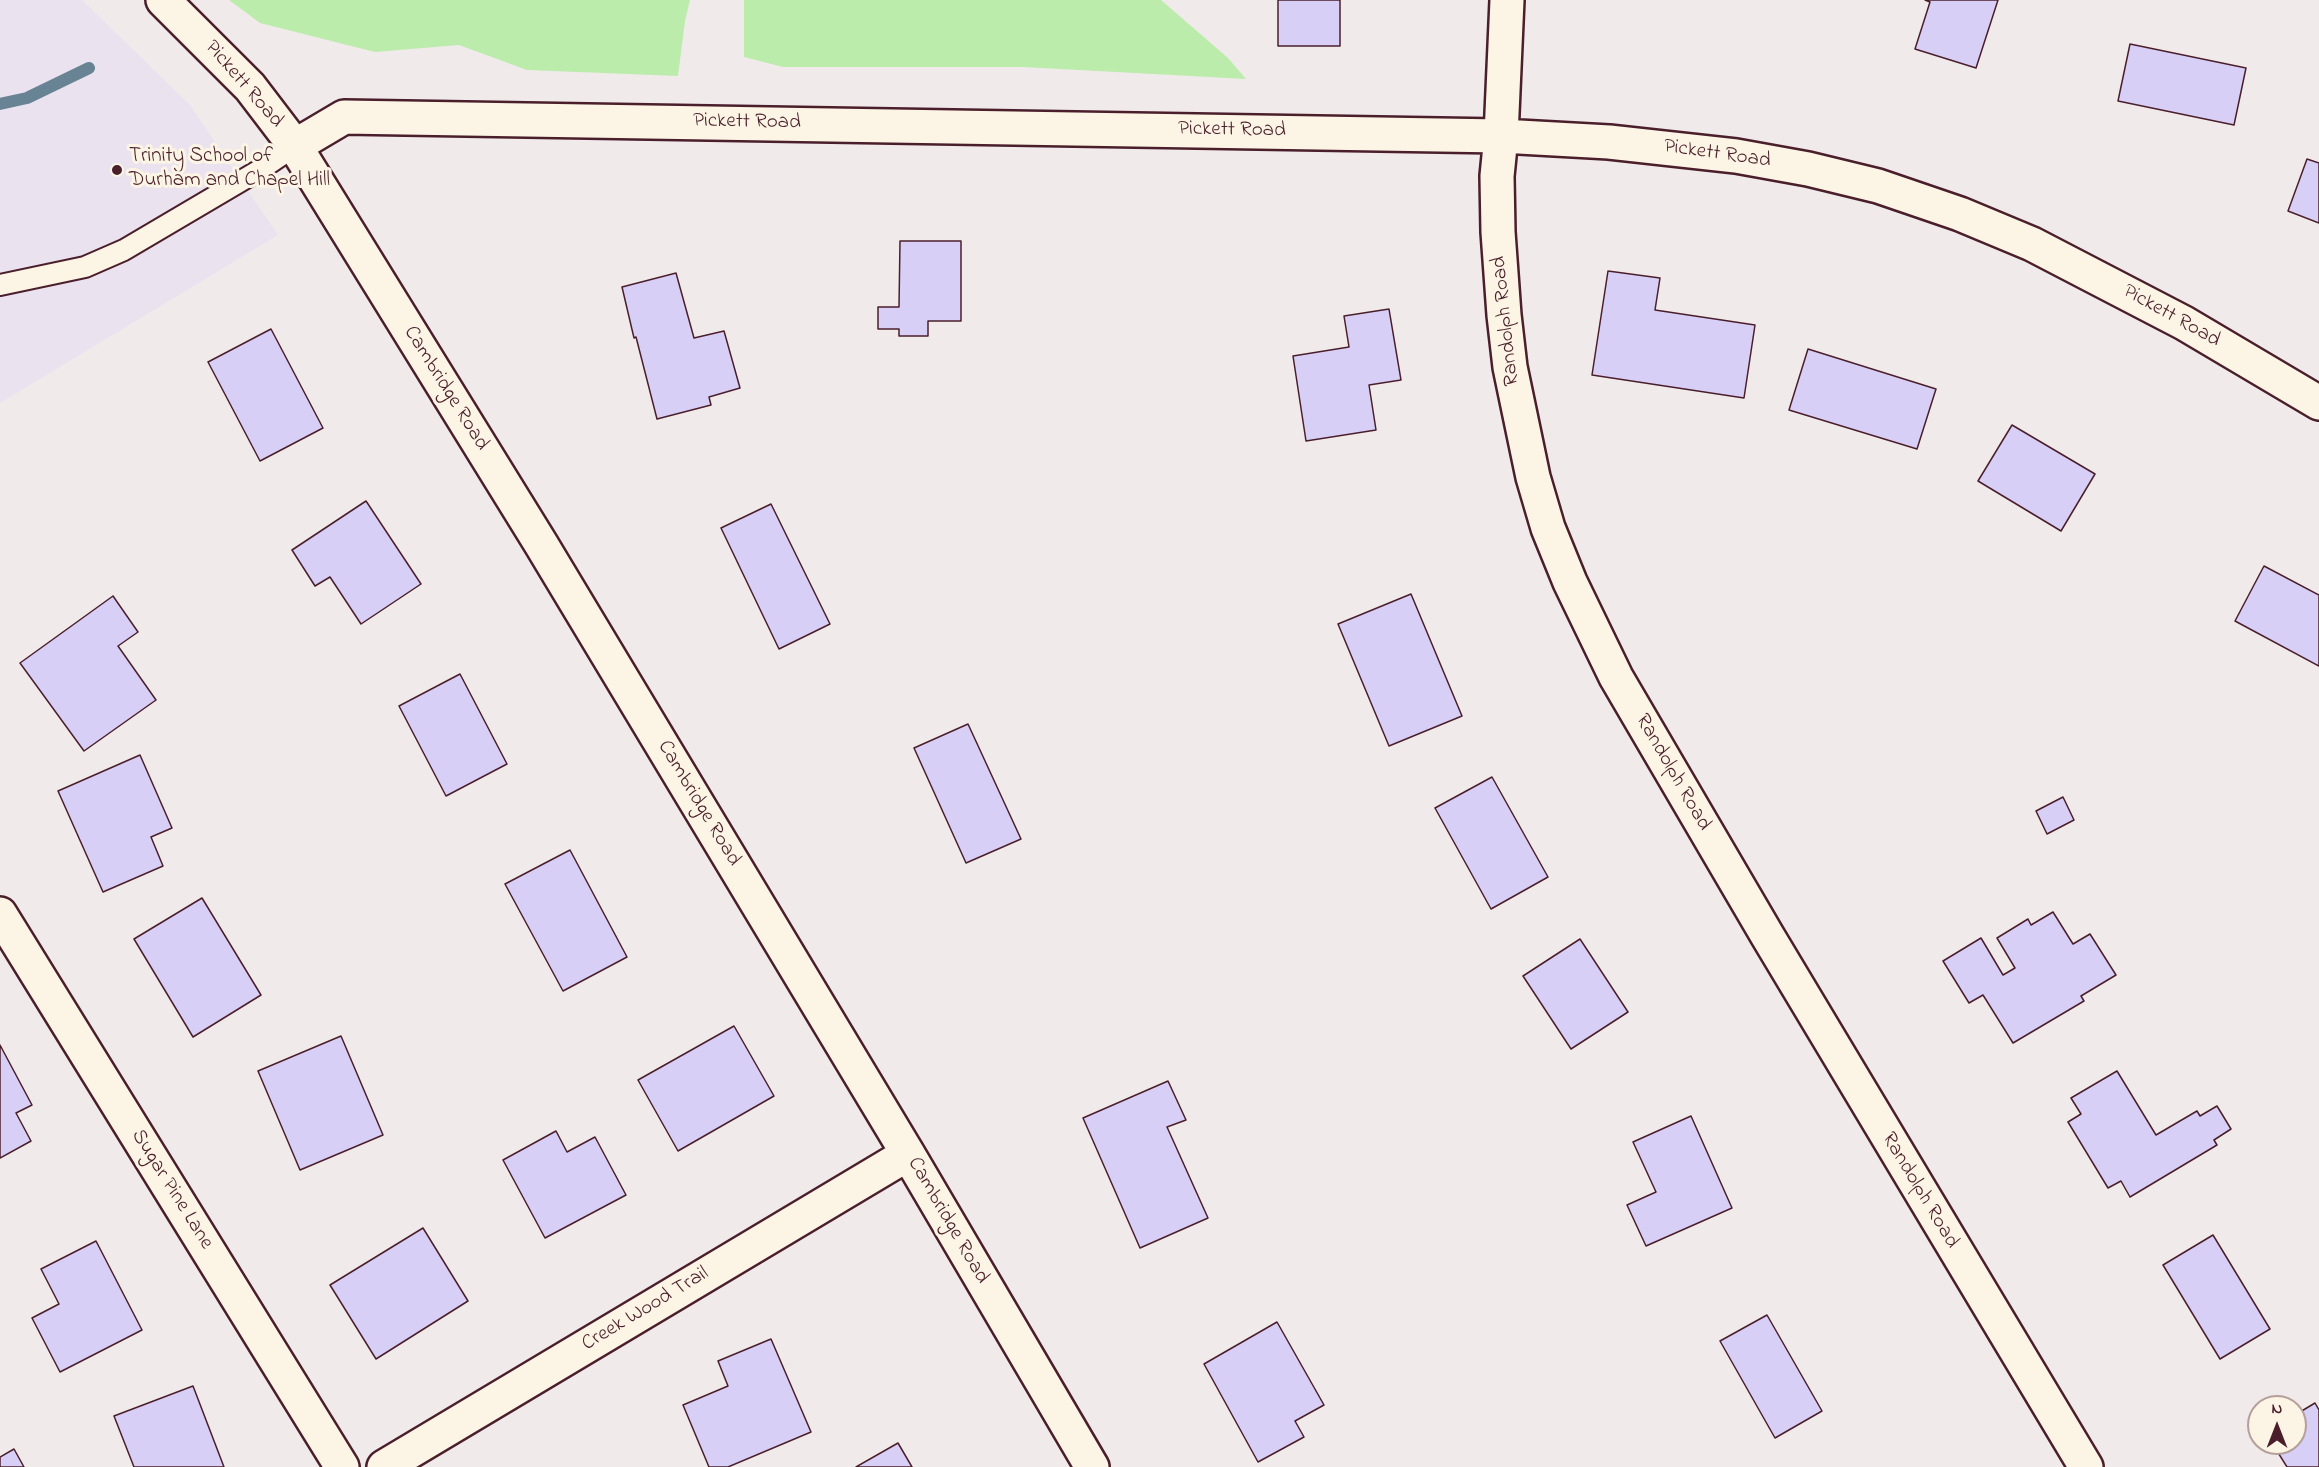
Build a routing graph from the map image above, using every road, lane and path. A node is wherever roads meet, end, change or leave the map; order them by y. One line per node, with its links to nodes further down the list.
1 (163, 0): 4 (street, Pickett Road)
2 (1508, 0): 3 (street, Randolph Road)
3 (1502, 136): 4 (street, Pickett Road); 6 (street, Pickett Road); 12 (street, Randolph Road)
4 (295, 146): 5 (lane); 8 (street, Cambridge Road)
5 (0, 285)
6 (2319, 403)
7 (0, 914): 9 (street, Sugar Pine Lane)
8 (908, 1154): 10 (street, Creek Wood Trail); 11 (street, Cambridge Road)
9 (342, 1467)
10 (384, 1467)
11 (1092, 1467)
12 (2086, 1467)

